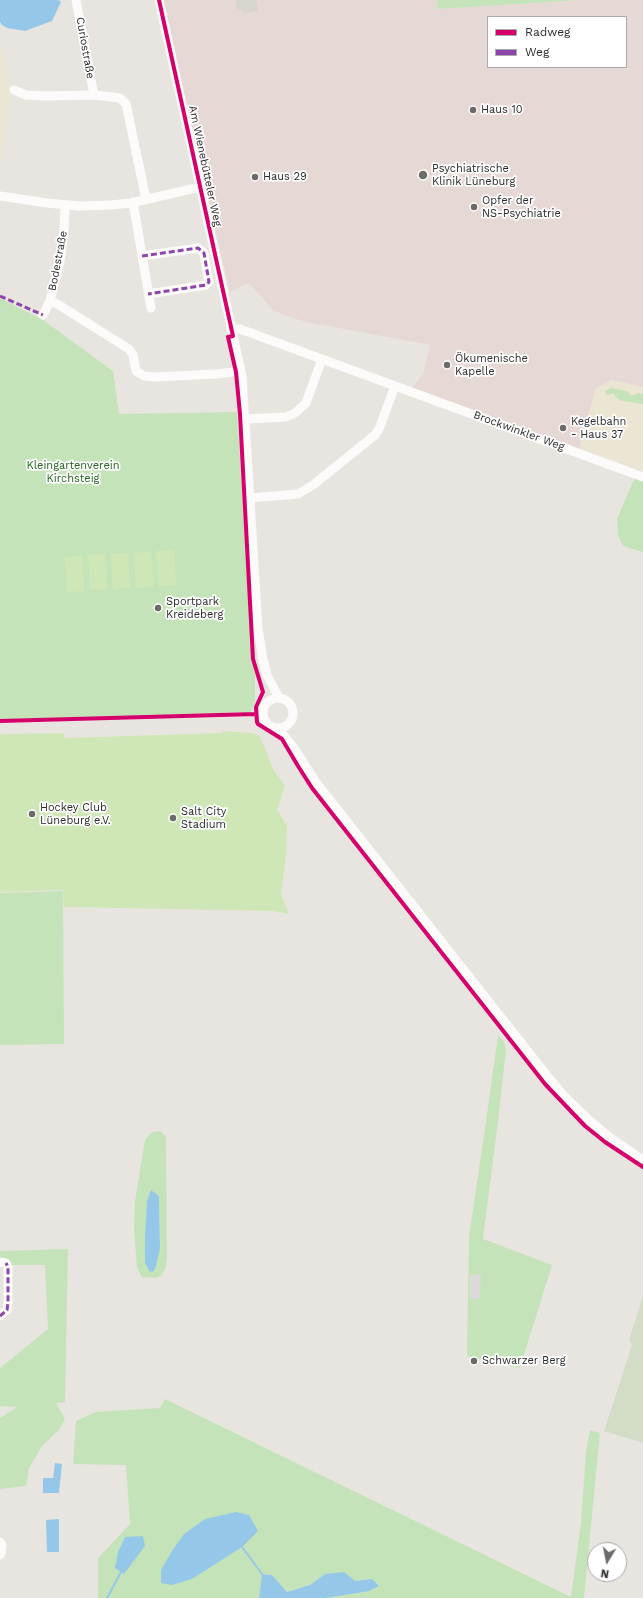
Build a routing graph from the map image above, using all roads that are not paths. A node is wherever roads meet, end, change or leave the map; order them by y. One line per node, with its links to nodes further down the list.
1 (76, 0): 4 (street, Curiostraße)
2 (159, 0): 5 (street, Am Wienebütteler Weg)
3 (14, 90): 4 (street)
4 (94, 95): 7 (street)
5 (200, 187): 7 (street); 15 (street, Am Wienebütteler Weg)
6 (1, 199): 9 (street)
7 (146, 199): 8 (street)
8 (133, 202): 9 (street); 10 (street)
9 (66, 205): 12 (street, Bodestraße)
10 (142, 256): 11 (street); 11 (street)
11 (148, 294): 13 (street)
12 (50, 301): 14 (street, Bodestraße); 17 (street)
13 (151, 308)
14 (43, 315)
15 (231, 329): 16 (street, Brockwinkler Weg); 17 (street, Am Wienebütteler Weg)
16 (322, 359): 18 (street, Brockwinkler Weg); 19 (street)
17 (241, 371): 19 (street, Am Wienebütteler Weg)
18 (395, 386): 20 (street, Brockwinkler Weg); 21 (street)
19 (245, 419): 21 (street, Am Wienebütteler Weg)
20 (643, 477)
21 (250, 498): 22 (street, Am Wienebütteler Weg)
22 (267, 674): 23 (street, Am Wienebütteler Weg); 24 (street, Am Wienebütteler Weg)
23 (279, 698): 24 (street); 25 (street, Am Wienebütteler Weg)
24 (268, 702): 26 (street, Am Wienebütteler Weg)
25 (288, 724): 26 (street); 27 (street, Am Wienebütteler Weg)
26 (278, 728): 27 (street, Am Wienebütteler Weg)
27 (294, 748): 28 (street, Am Wienebütteler Weg)
28 (643, 1160)
29 (0, 1262): 30 (street)
30 (0, 1316)
31 (0, 1542): 32 (street)
32 (0, 1555)

